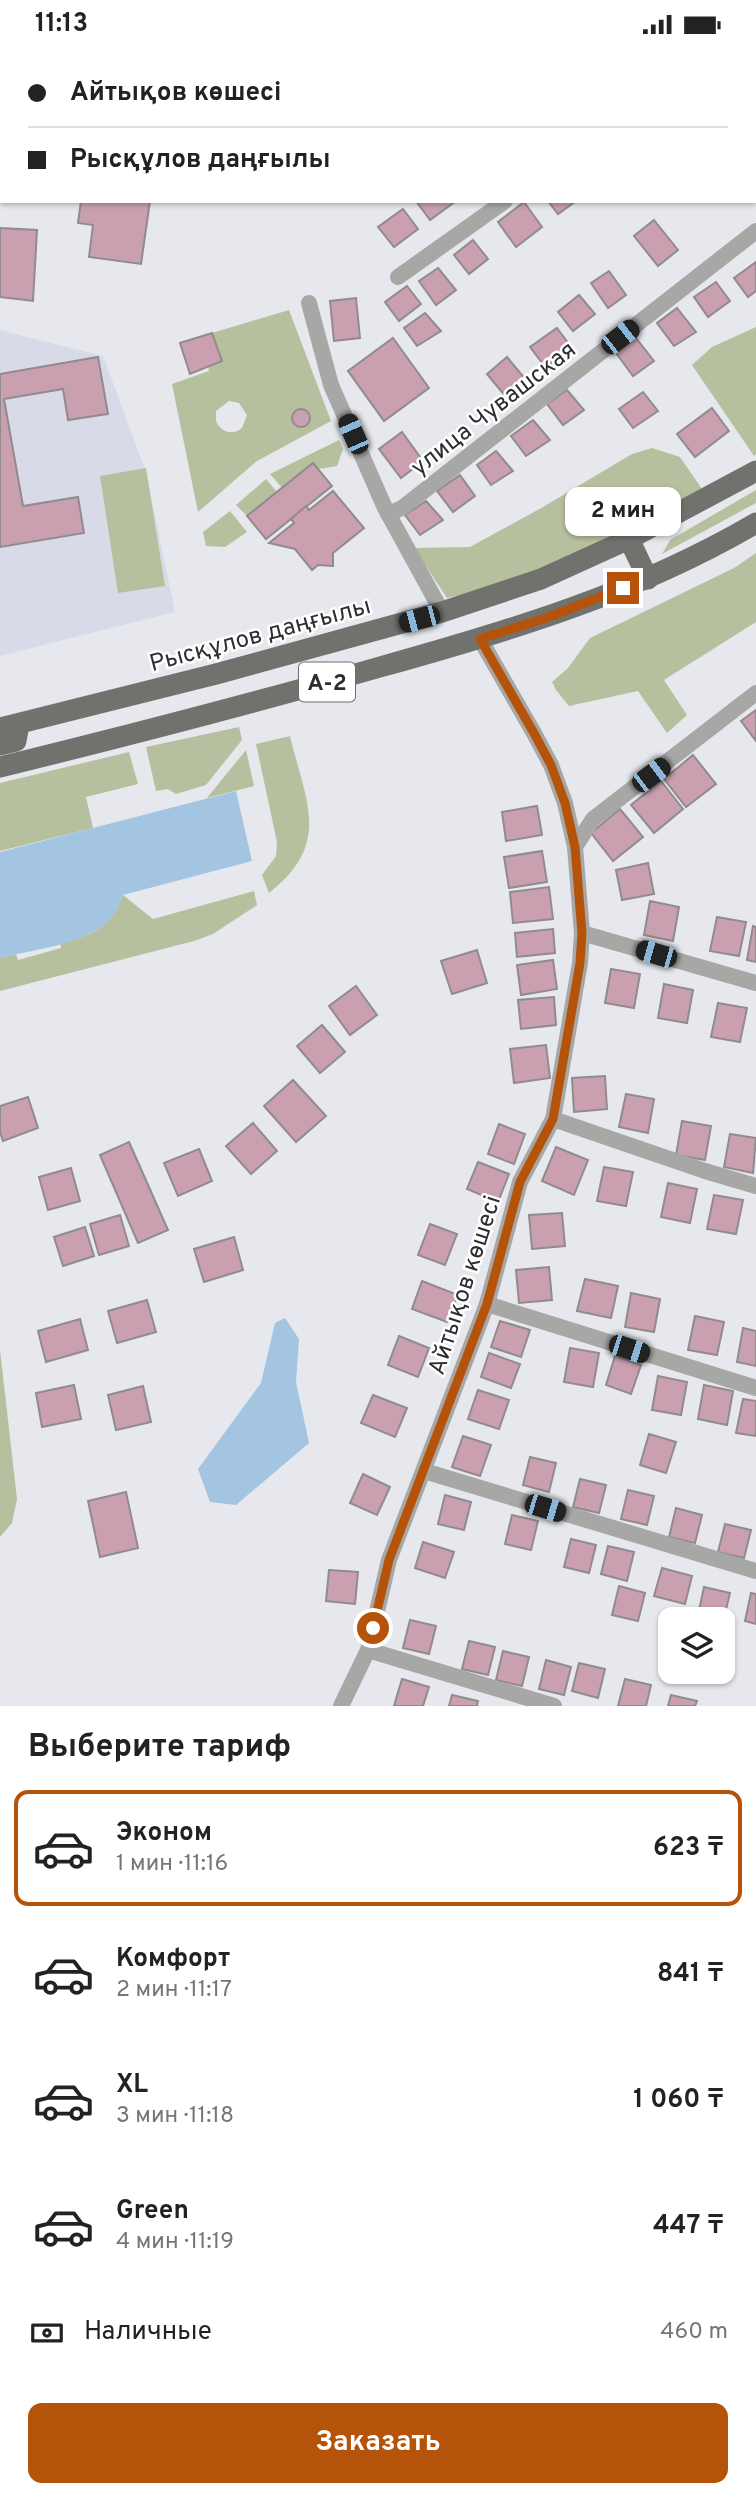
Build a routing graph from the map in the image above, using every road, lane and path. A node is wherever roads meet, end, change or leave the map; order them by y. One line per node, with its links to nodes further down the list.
1 (502, 203): 3 (street)
2 (756, 231): 6 (street, улица Чувашская)
3 (398, 277)
4 (309, 303): 6 (street)
5 (756, 471): 8 (main road, Рысқұлов даңғылы / A-2)
6 (388, 514): 10 (street)
7 (756, 523): 9 (main road, A-2)
8 (629, 539): 9 (main road); 10 (main road, Рысқұлов даңғылы / A-2)
9 (648, 579): 11 (main road, A-2)
10 (442, 613): 12 (main road, Рысқұлов даңғылы / A-2)
11 (480, 639): 13 (main road, A-2); 18 (street, Айтықов көшесі)
12 (280, 656): 13 (main road); 15 (main road, Рысқұлов даңғылы / A-2)
13 (287, 694): 17 (main road, A-2)
14 (756, 694): 18 (street)
15 (9, 726): 16 (main road)
16 (0, 745)
17 (0, 767)
18 (575, 847): 19 (street, Айтықов көшесі)
19 (582, 933): 20 (street); 21 (street, Айтықов көшесі)
20 (756, 983)
21 (553, 1119): 22 (street); 23 (street, Айтықов көшесі)
22 (756, 1186)
23 (487, 1304): 24 (street); 25 (street, Айтықов көшесі)
24 (756, 1388)
25 (424, 1471): 26 (street); 27 (street, Айтықов көшесі)
26 (756, 1571)
27 (368, 1650): 28 (street, Айтықов көшесі); 29 (street)
28 (341, 1706)
29 (554, 1706)

